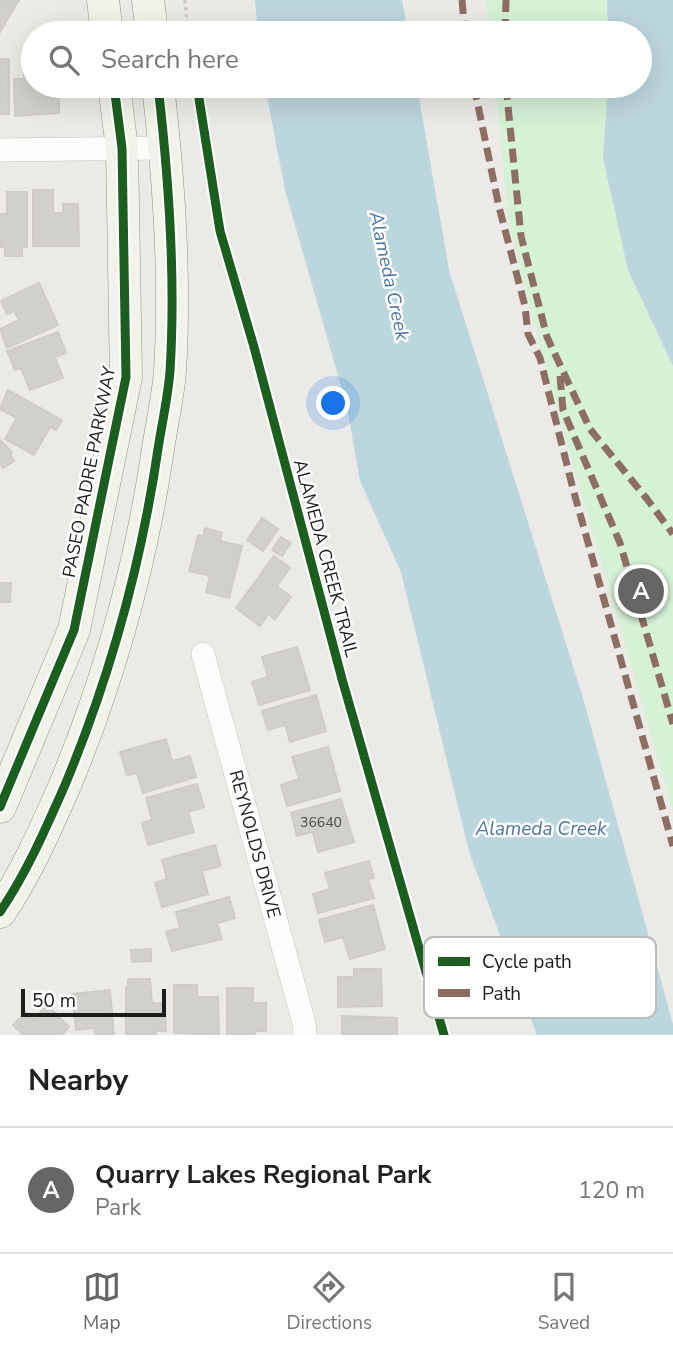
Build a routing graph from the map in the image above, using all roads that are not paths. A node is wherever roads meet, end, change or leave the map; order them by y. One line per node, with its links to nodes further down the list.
1 (103, 0): 3 (main road)
2 (148, 0): 4 (main road)
3 (106, 21)
4 (151, 21)
5 (116, 98): 7 (main road, PASEO PADRE PARKWAY)
6 (159, 98): 8 (main road)
7 (122, 148): 8 (street); 9 (street); 11 (main road, PASEO PADRE PARKWAY)
8 (165, 148): 12 (main road)
9 (0, 150)
10 (203, 654): 13 (street, REYNOLDS DRIVE)
11 (0, 807)
12 (0, 912)
13 (306, 1035)

